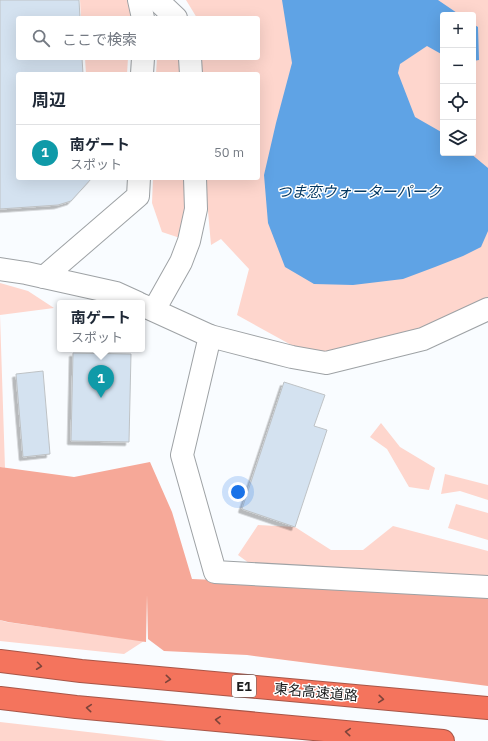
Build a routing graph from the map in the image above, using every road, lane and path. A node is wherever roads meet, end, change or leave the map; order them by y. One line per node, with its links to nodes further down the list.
1 (139, 0): 3 (street)
2 (157, 0): 4 (street)
3 (143, 16)
4 (174, 16)
5 (143, 60): 7 (street)
6 (190, 60): 8 (street)
7 (142, 72)
8 (191, 72)
9 (139, 180): 12 (street)
10 (195, 180): 14 (street)
11 (0, 270): 12 (street)
12 (44, 277): 13 (street)
13 (132, 300)
14 (145, 306): 16 (street)
15 (488, 308): 16 (street)
16 (210, 336): 17 (street)
17 (488, 587)
18 (0, 661): 20 (highway, 東名高速道路 / E1, one-way to 20)
19 (0, 698): 21 (highway, one-way to 19)
20 (488, 708)
21 (442, 741)

